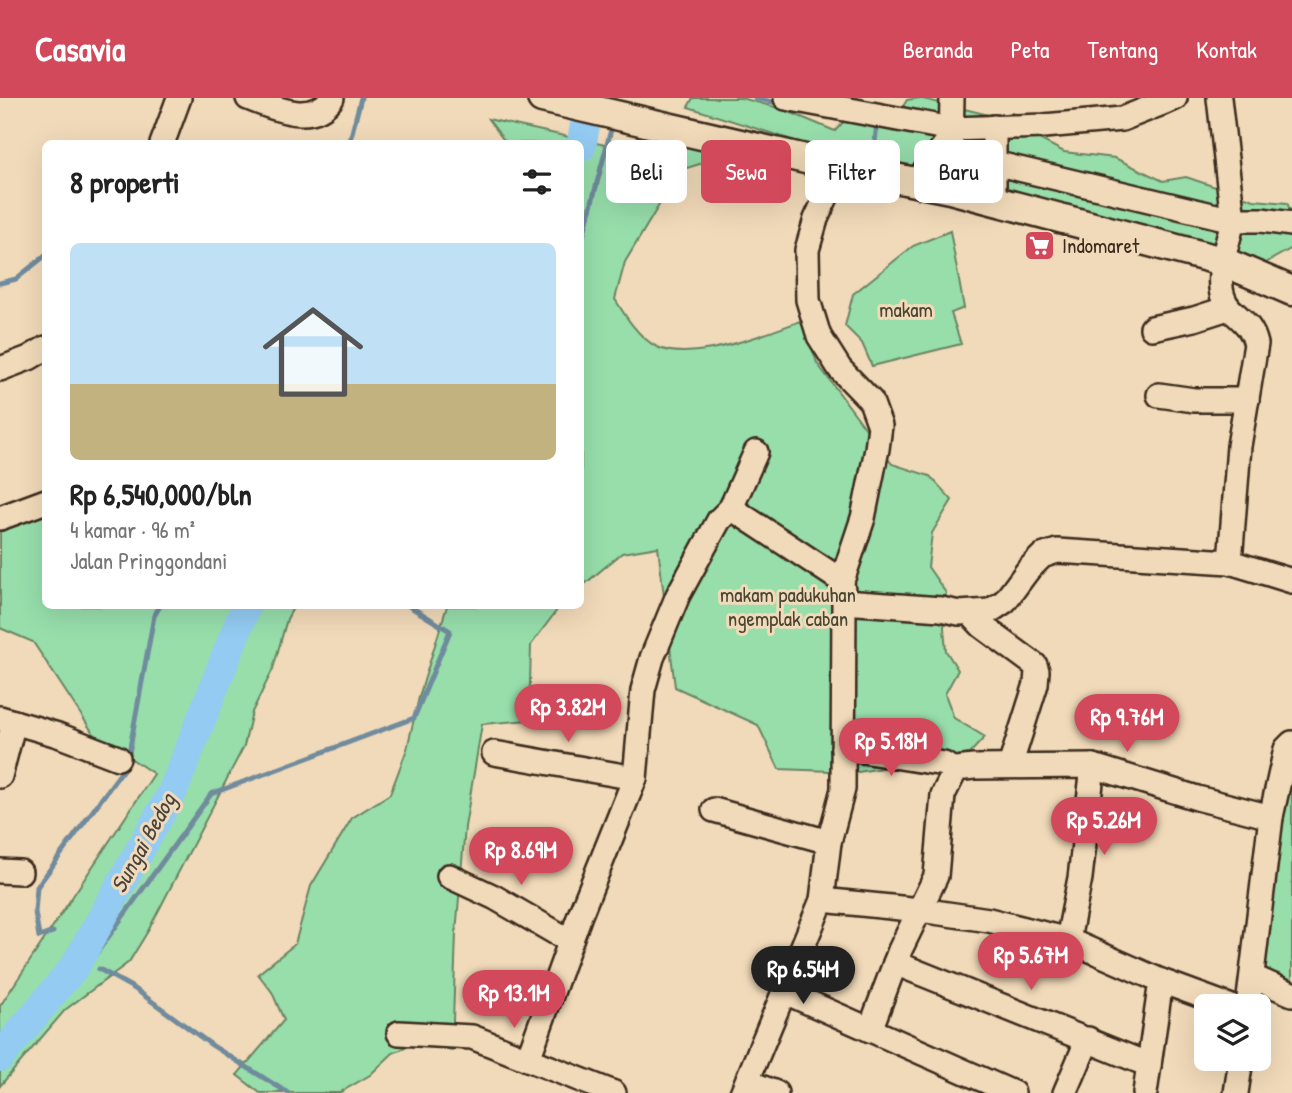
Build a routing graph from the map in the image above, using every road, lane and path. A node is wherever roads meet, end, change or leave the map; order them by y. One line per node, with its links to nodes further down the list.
1 (248, 98): 2 (street)
2 (332, 98)
3 (542, 98): 15 (main road)
4 (786, 98): 10 (street)
5 (952, 98): 10 (street)
6 (1175, 98): 9 (street)
7 (1219, 98): 19 (street)
8 (183, 101): 11 (street)
9 (994, 127): 10 (street); 14 (street)
10 (951, 133): 12 (street); 13 (street)
11 (164, 140)
12 (946, 140)
13 (951, 140)
14 (994, 140)
15 (805, 159)
16 (1003, 165): 19 (street)
17 (823, 203): 36 (street)
18 (1002, 203): 21 (main road)
19 (1233, 220): 20 (street); 21 (street)
20 (1292, 224)
21 (1222, 261): 22 (main road); 23 (street)
22 (1292, 291)
23 (1228, 308): 24 (street); 29 (street)
24 (1152, 328)
25 (42, 350): 26 (street)
26 (0, 369): 27 (street)
27 (42, 369)
28 (1159, 395): 29 (street)
29 (1247, 400): 34 (street)
30 (756, 452): 32 (street)
31 (42, 502): 33 (street)
32 (731, 508): 36 (street); 47 (street)
33 (0, 518)
34 (1230, 562): 35 (street); 37 (street)
35 (1292, 581)
36 (843, 591): 37 (street); 40 (street)
37 (970, 613): 43 (street)
38 (7, 720): 42 (street); 46 (street)
39 (1292, 743): 49 (street)
40 (843, 748): 45 (street); 50 (street)
41 (494, 753): 47 (street)
42 (118, 758)
43 (1010, 766): 44 (street); 45 (street)
44 (1093, 766): 49 (street); 54 (street)
45 (954, 771): 53 (street)
46 (0, 776)
47 (635, 778): 55 (street)
48 (714, 810): 50 (street)
49 (1271, 817): 58 (street)
50 (829, 842): 52 (street)
51 (449, 876): 55 (street)
52 (822, 900): 53 (street); 59 (street)
53 (920, 910): 54 (street); 56 (street)
54 (1068, 940): 57 (street)
55 (570, 941): 66 (street)
56 (895, 963): 63 (street); 65 (street)
57 (1161, 981): 60 (street); 67 (street)
58 (1260, 981): 61 (street); 62 (street)
59 (785, 992): 63 (street); 69 (street)
60 (1196, 994)
61 (1254, 994)
62 (1292, 995)
63 (870, 1030): 72 (street)
64 (399, 1032): 66 (street)
65 (1088, 1038): 67 (street); 73 (street)
66 (528, 1059): 70 (street)
67 (1149, 1065): 74 (street)
68 (1239, 1071): 75 (street)
69 (745, 1087): 71 (street)
70 (614, 1093)
71 (776, 1093)
72 (1013, 1093)
73 (1065, 1093)
74 (1145, 1093)
75 (1236, 1093)

